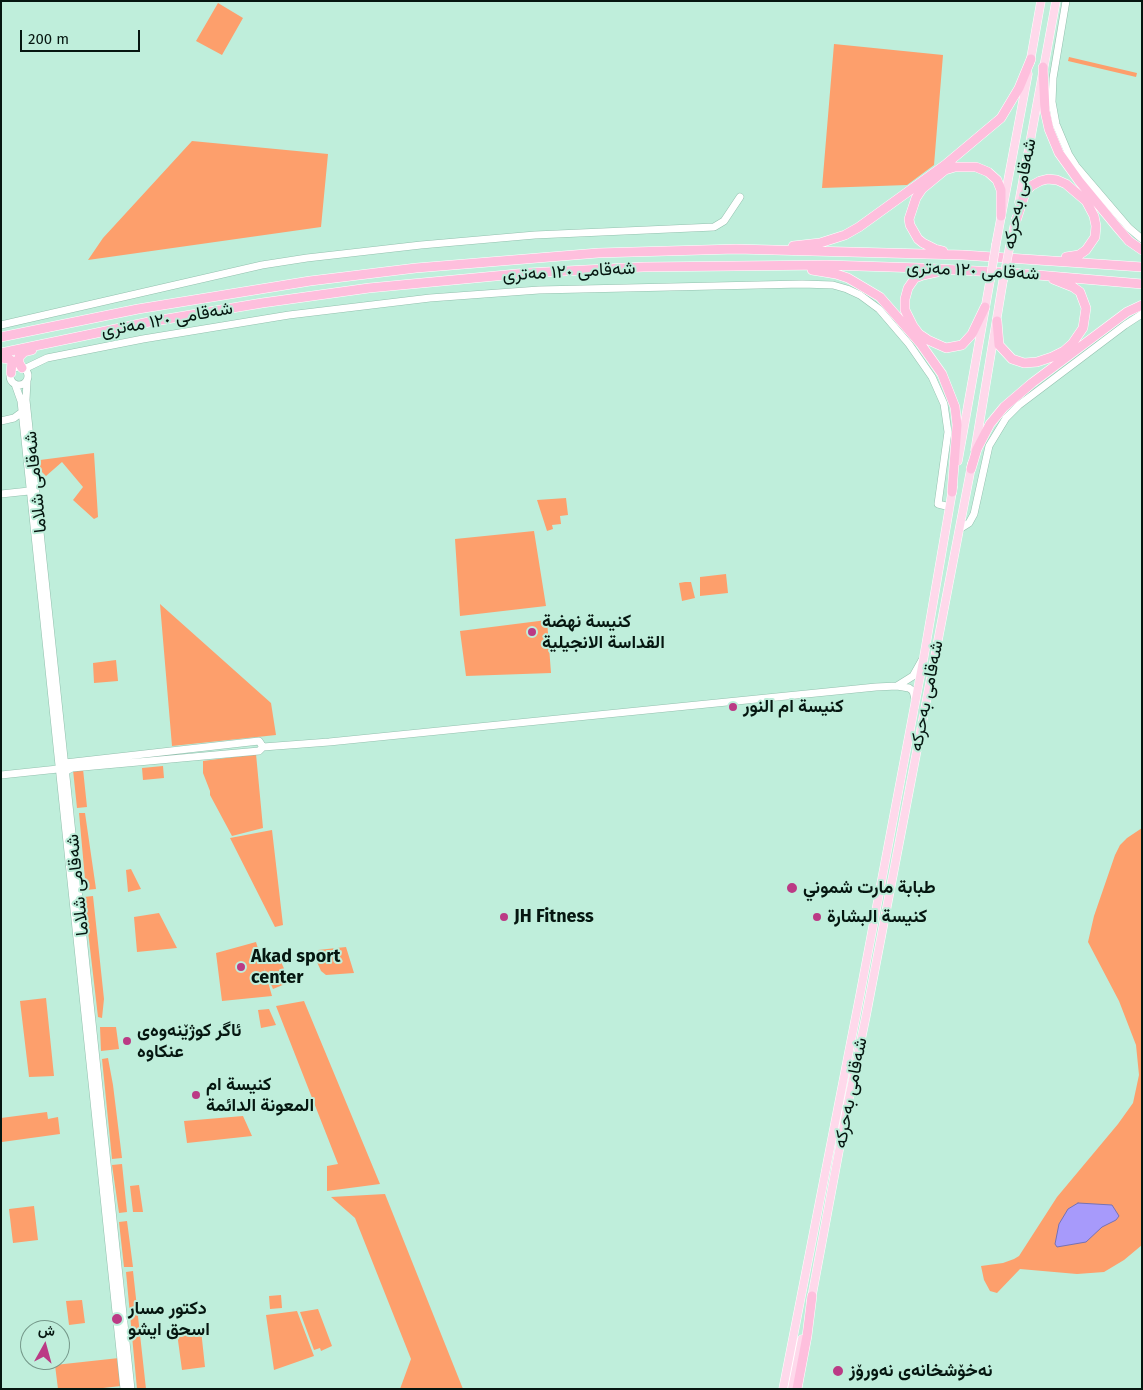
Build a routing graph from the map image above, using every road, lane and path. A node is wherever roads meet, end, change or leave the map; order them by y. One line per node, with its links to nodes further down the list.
1 (1041, 1): 4 (main road, شەقامی بەحرکە)
2 (1056, 1): 5 (main road, شەقامی بەحرکە)
3 (1066, 1): 9 (main road)
4 (1030, 59): 7 (main road, شەقامی بەحرکە); 10 (highway)
5 (1043, 67): 8 (main road, شەقامی بەحرکە); 11 (highway)
6 (740, 197): 23 (main road)
7 (1001, 216): 12 (highway); 20 (main road, شەقامی بەحرکە, bridge)
8 (1015, 224): 13 (highway); 22 (main road, شەقامی بەحرکە, bridge)
9 (1142, 240)
10 (736, 249): 12 (highway, شەقامی ١٢٠ مەتری); 24 (highway, شەقامی ١٢٠ مەتری)
11 (1142, 250)
12 (963, 255): 13 (highway, شەقامی ١٢٠ مەتری)
13 (1031, 259): 15 (highway, شەقامی ١٢٠ مەتری)
14 (757, 265): 16 (highway, شەقامی ١٢٠ مەتری); 25 (highway, شەقامی ١٢٠ مەتری); 38 (highway)
15 (1142, 267)
16 (960, 270): 17 (highway, شەقامی ١٢٠ مەتری); 20 (highway)
17 (1033, 274): 18 (highway, شەقامی ١٢٠ مەتری); 22 (highway)
18 (1142, 284)
19 (1142, 305): 36 (highway)
20 (985, 307): 38 (main road, شەقامی بەحرکە)
21 (1142, 314): 41 (main road)
22 (997, 321): 36 (main road, شەقامی بەحرکە)
23 (1, 325)
24 (1, 337)
25 (52, 342): 26 (highway, شەقامی ١٢٠ مەتری); 29 (highway)
26 (1, 353)
27 (64, 355): 29 (main road); 31 (main road); 40 (main road)
28 (1, 358): 30 (highway)
29 (23, 369): 30 (main road); 31 (main road, شەقامی شلاما)
30 (11, 373): 32 (main road, شەقامی شلاما)
31 (27, 380): 32 (main road); 42 (main road, شەقامی شلاما)
32 (15, 384): 33 (main road, شەقامی شلاما)
33 (22, 412): 34 (main road); 35 (main road, شەقامی شلاما)
34 (1, 422): 35 (main road)
35 (23, 425): 37 (main road, شەقامی شلاما)
36 (971, 469): 41 (main road, شەقامی بەحرکە)
37 (29, 491): 39 (main road); 42 (main road, شەقامی شلاما)
38 (952, 492): 40 (main road, شەقامی بەحرکە)
39 (1, 494)
40 (950, 506): 43 (main road, شەقامی بەحرکە)
41 (960, 528): 53 (main road, شەقامی بەحرکە)
42 (44, 594): 46 (main road, شەقامی شلاما)
43 (924, 656): 44 (main road); 45 (main road, شەقامی بەحرکە)
44 (896, 686): 45 (main road); 46 (main road)
45 (916, 699): 57 (main road, شەقامی بەحرکە)
46 (67, 767): 47 (main road); 48 (main road, شەقامی شلاما)
47 (1, 774)
48 (82, 965): 49 (main road, شەقامی شلاما); 50 (main road, شەقامی شلاما)
49 (88, 976): 50 (main road); 51 (main road, شەقامی شلاما)
50 (80, 977): 52 (main road, شەقامی شلاما)
51 (105, 1132): 52 (main road); 54 (main road, شەقامی شلاما)
52 (96, 1134): 54 (main road, شەقامی شلاما)
53 (812, 1296): 58 (main road, شەقامی بەحرکە); 59 (highway)
54 (121, 1329): 55 (main road, شەقامی شلاما); 56 (main road, شەقامی شلاما)
55 (123, 1389)
56 (131, 1389)
57 (783, 1389)
58 (792, 1389)
59 (797, 1389)

